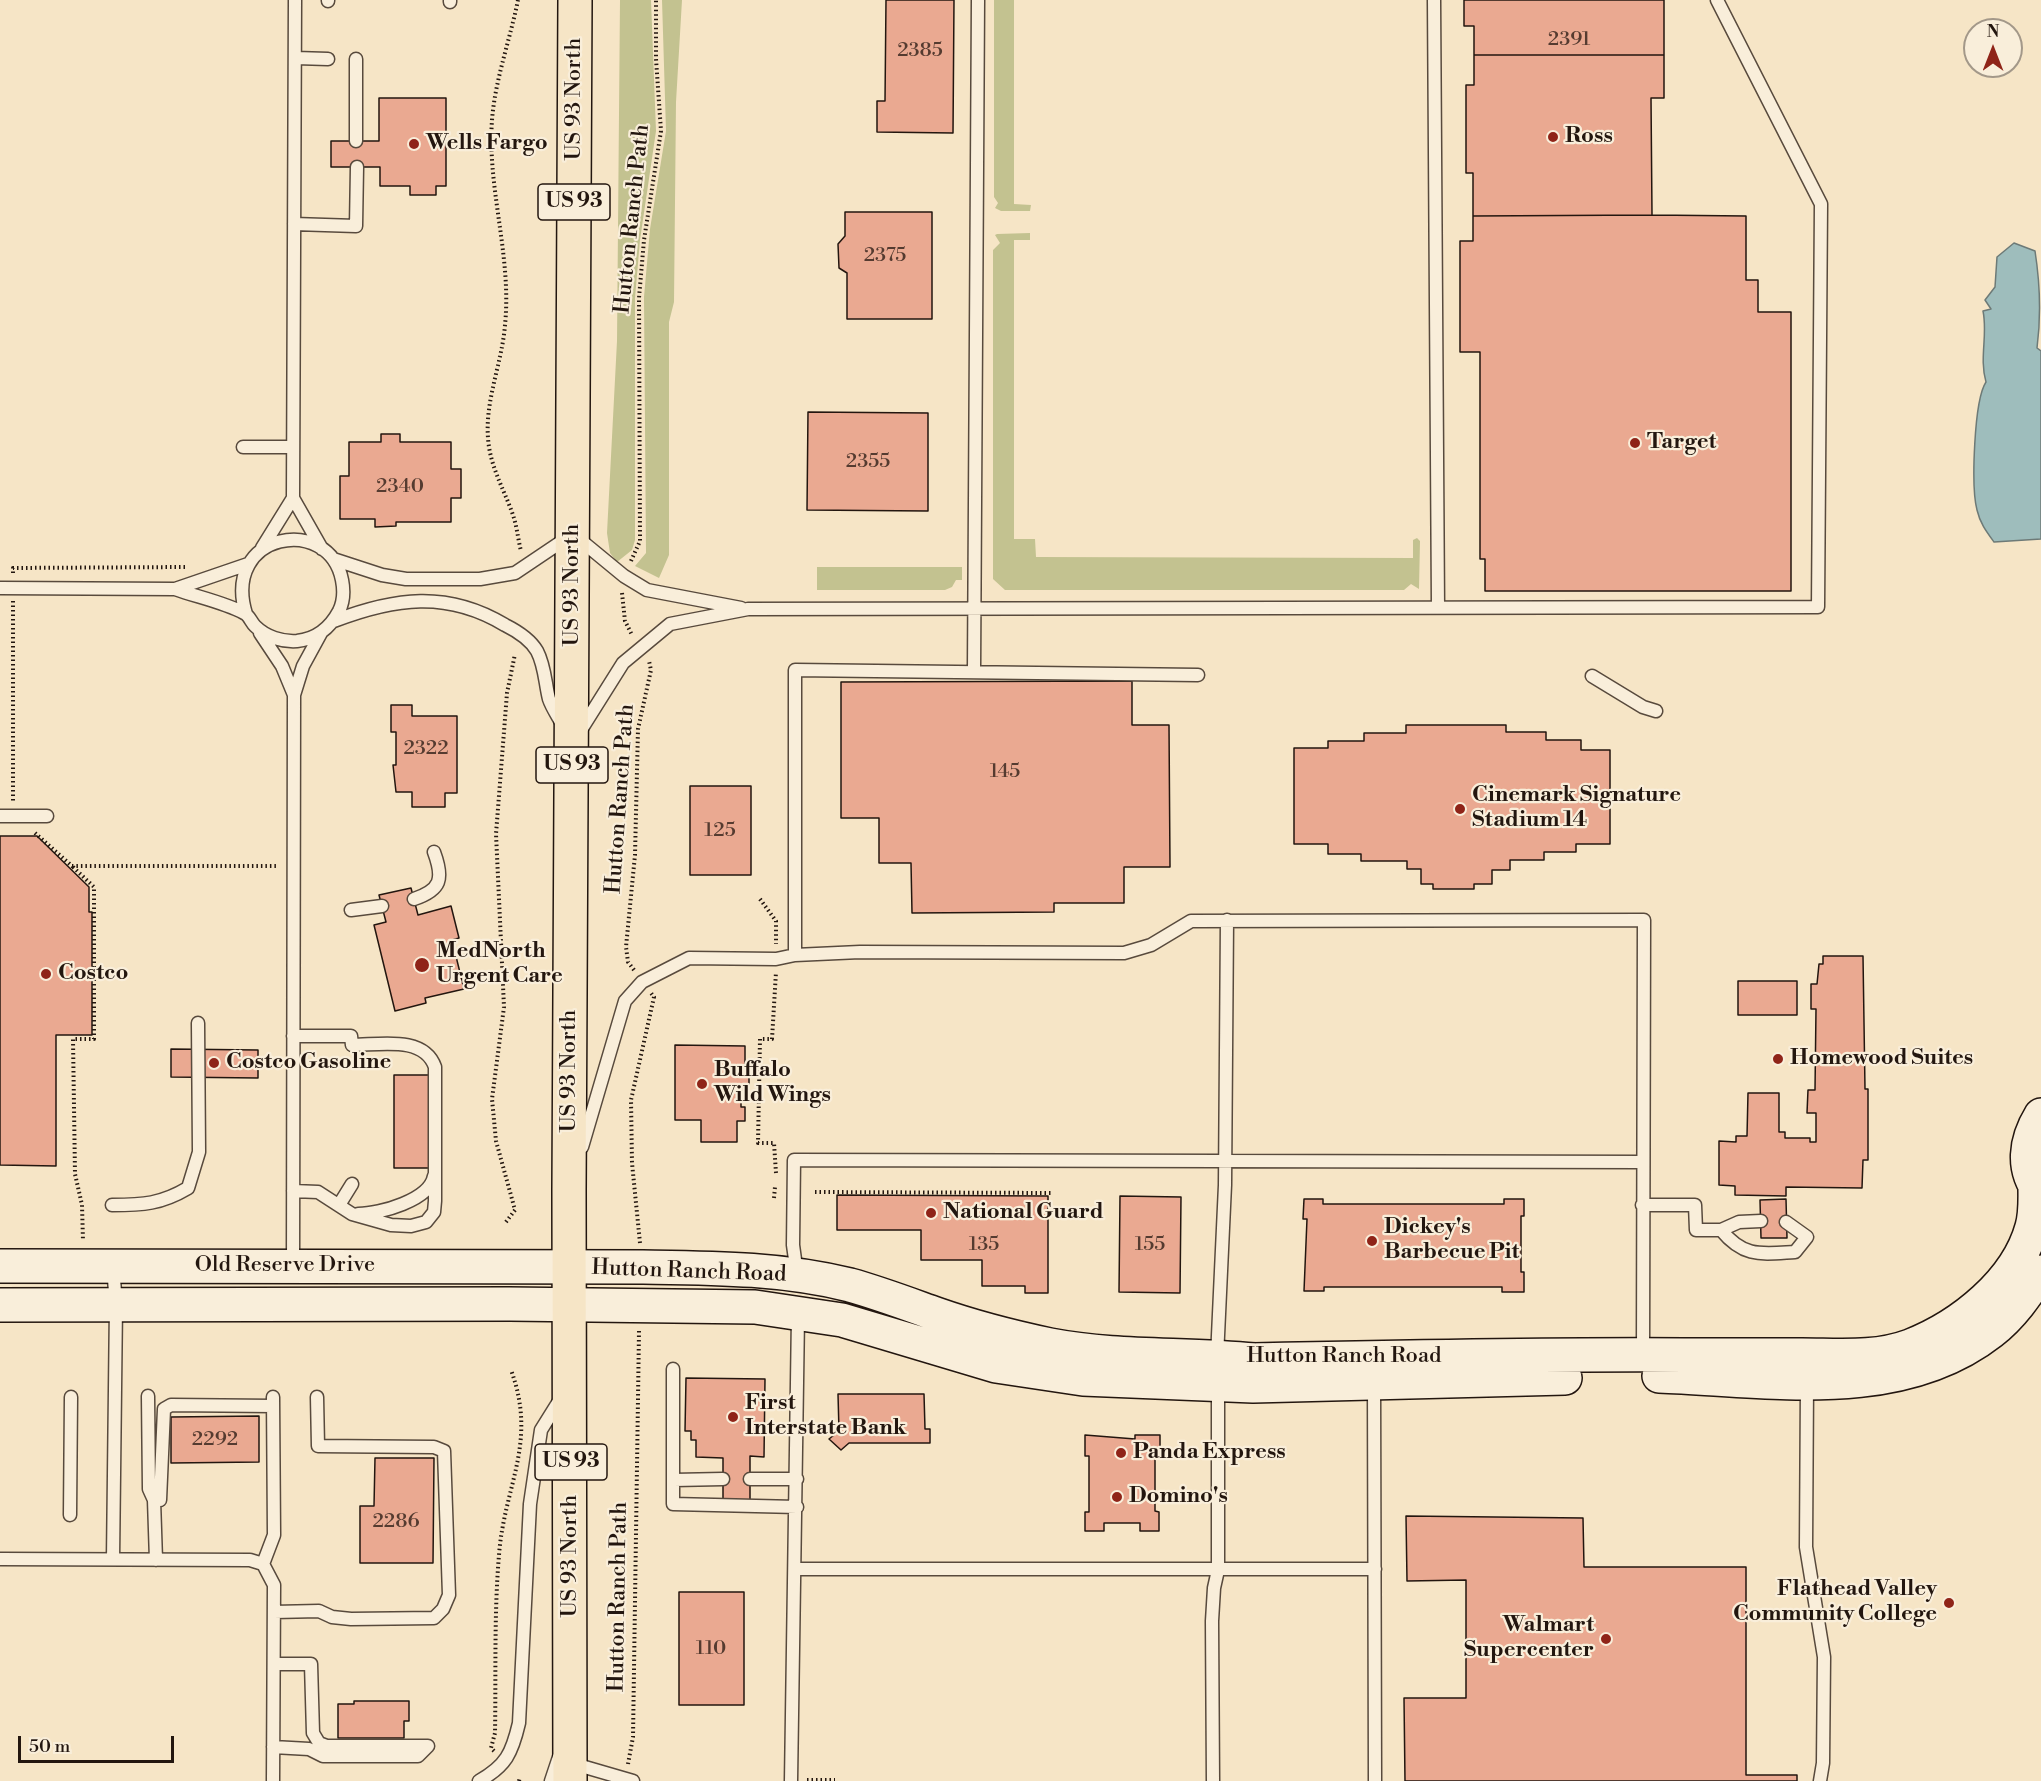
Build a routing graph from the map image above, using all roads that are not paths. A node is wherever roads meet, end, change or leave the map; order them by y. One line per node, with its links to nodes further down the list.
1 (295, 0): 6 (lane)
2 (575, 0): 15 (main road, US 93 North / US 93)
3 (978, 0): 24 (lane)
4 (1434, 0): 22 (lane)
5 (1717, 0): 22 (lane)
6 (296, 58): 7 (lane); 11 (lane)
7 (328, 58)
8 (356, 58): 9 (lane)
9 (356, 141)
10 (357, 167): 11 (lane)
11 (294, 224): 13 (lane)
12 (243, 447): 13 (lane)
13 (293, 447): 14 (lane)
14 (293, 498): 16 (lane); 17 (lane)
15 (573, 534): 18 (lane); 23 (lane); 34 (main road, US 93 North / US 93)
16 (322, 549): 17 (lane); 18 (lane)
17 (260, 550): 19 (lane)
18 (333, 560): 26 (lane)
19 (248, 564): 21 (lane); 25 (lane)
20 (6, 589): 21 (lane)
21 (175, 589): 25 (lane)
22 (1438, 606): 24 (lane)
23 (748, 609): 24 (lane); 34 (lane)
24 (974, 610): 29 (lane)
25 (246, 614): 27 (lane)
26 (334, 621): 28 (lane); 34 (lane)
27 (256, 627): 28 (lane); 32 (lane)
28 (321, 633): 32 (lane)
29 (974, 670): 30 (lane); 42 (lane)
30 (1198, 675)
31 (1592, 676): 33 (lane)
32 (294, 695): 44 (lane)
33 (1656, 711)
34 (572, 744): 50 (main road, US 93 North / US 93)
35 (0, 816): 36 (lane)
36 (47, 816)
37 (435, 852): 38 (lane)
38 (414, 899)
39 (382, 906): 40 (lane)
40 (351, 910)
41 (1227, 921): 42 (lane); 46 (lane); 47 (lane)
42 (795, 954): 50 (lane)
43 (198, 1023): 53 (lane)
44 (293, 1036): 48 (lane); 52 (lane)
45 (2041, 1115): 51 (main road, Hutton Ranch Road)
46 (1225, 1161): 47 (lane); 65 (lane); 73 (lane)
47 (1643, 1162): 54 (lane)
48 (435, 1169): 56 (lane); 56 (lane)
49 (352, 1184): 55 (lane)
50 (569, 1188): 63 (main road, US 93 North / US 93)
51 (2038, 1190): 71 (main road, Hutton Ranch Road)
52 (293, 1191): 55 (lane); 62 (lane)
53 (112, 1205)
54 (1642, 1205): 59 (lane); 70 (lane)
55 (339, 1206): 56 (lane)
56 (352, 1214)
57 (1761, 1221): 59 (lane)
58 (1786, 1222): 59 (lane)
59 (1721, 1230)
60 (0, 1266): 61 (main road, Old Reserve Drive)
61 (113, 1266): 62 (main road, Old Reserve Drive); 66 (lane)
62 (293, 1266): 63 (main road, Old Reserve Drive)
63 (570, 1268): 65 (main road, Hutton Ranch Road); 68 (main road, US 93 North / US 93)
64 (2041, 1272): 71 (main road, Hutton Ranch Road)
65 (797, 1275): 73 (main road, Hutton Ranch Road)
66 (116, 1304): 67 (main road, Old Reserve Drive); 68 (main road, Old Reserve Drive); 87 (lane)
67 (0, 1305)
68 (570, 1305): 69 (main road, Hutton Ranch Road); 74 (main road, US 93 North / US 93)
69 (798, 1311): 73 (main road, Hutton Ranch Road); 81 (lane)
70 (1644, 1360): 71 (main road, Hutton Ranch Road); 73 (main road, Hutton Ranch Road)
71 (1807, 1368): 75 (main road, Hutton Ranch Road); 103 (lane)
72 (673, 1369): 82 (lane)
73 (1218, 1371): 75 (main road, Hutton Ranch Road); 92 (lane)
74 (571, 1382): 96 (main road, US 93 North / US 93); 99 (lane)
75 (1374, 1383): 91 (lane)
76 (148, 1396): 88 (lane)
77 (71, 1397): 85 (lane)
78 (317, 1397): 93 (lane)
79 (723, 1479): 82 (lane)
80 (750, 1479): 81 (lane)
81 (797, 1479): 84 (lane)
82 (674, 1480): 84 (lane)
83 (160, 1500): 89 (lane)
84 (796, 1507): 90 (lane)
85 (70, 1515)
86 (0, 1559): 87 (lane)
87 (113, 1559): 88 (lane)
88 (156, 1560): 89 (lane)
89 (263, 1564): 93 (lane)
90 (796, 1569): 92 (lane); 100 (lane)
91 (1375, 1569): 92 (lane); 102 (lane)
92 (1218, 1570): 101 (lane)
93 (274, 1612): 94 (lane)
94 (274, 1664): 95 (lane); 95 (lane)
95 (273, 1747): 98 (lane)
96 (564, 1775): 97 (lane)
97 (627, 1780)
98 (273, 1781)
99 (479, 1781)
100 (791, 1781)
101 (1213, 1781)
102 (1375, 1781)
103 (1820, 1781)

